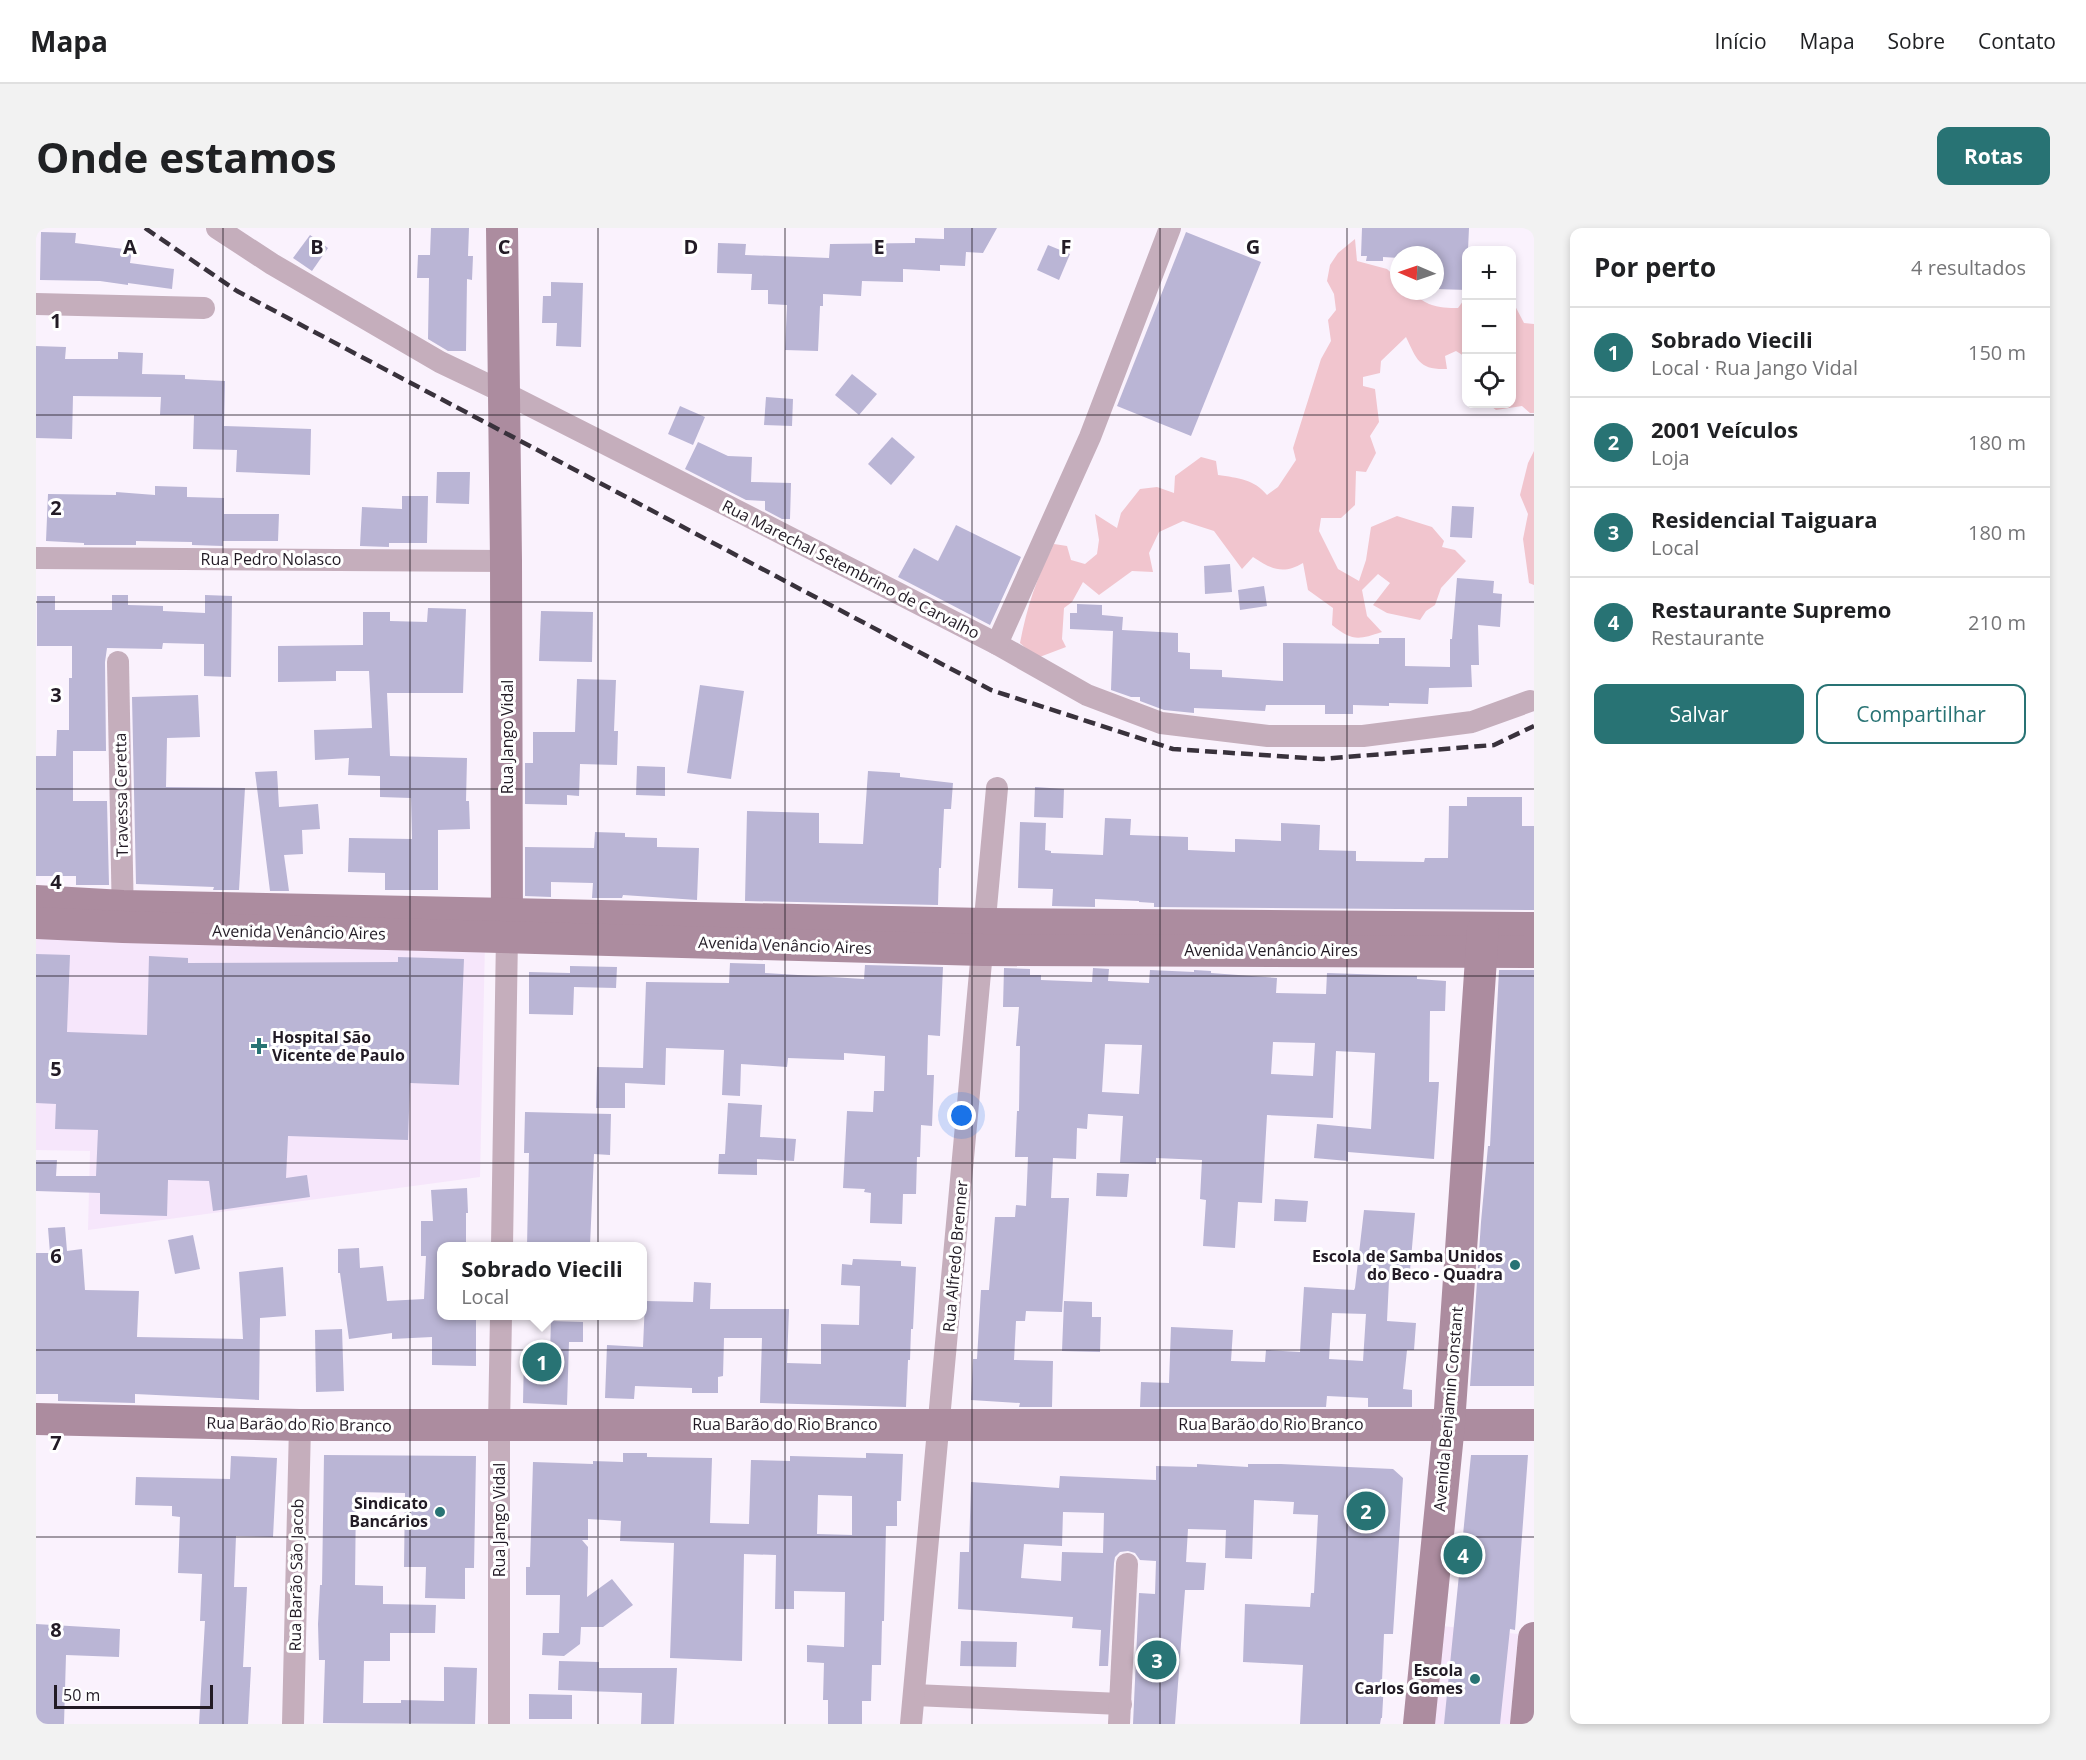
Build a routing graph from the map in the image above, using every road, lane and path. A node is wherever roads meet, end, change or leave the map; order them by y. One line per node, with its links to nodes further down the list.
1 (217, 228): 6 (street, Rua Marechal Setembrino de Carvalho)
2 (502, 228): 6 (main road, Rua Jango Vidal)
3 (1170, 228): 9 (street)
4 (36, 304): 5 (street)
5 (204, 308)
6 (503, 392): 8 (main road, Rua Jango Vidal); 9 (street, Rua Marechal Setembrino de Carvalho)
7 (36, 558): 8 (street, Rua Pedro Nolasco)
8 (506, 561): 16 (main road, Rua Jango Vidal)
9 (997, 644): 11 (street, Rua Marechal Setembrino de Carvalho)
10 (118, 662): 14 (street, Travessa Ceretta)
11 (1530, 701)
12 (997, 788): 18 (street, Rua Alfredo Brenner)
13 (36, 901): 14 (main road, Avenida Venâncio Aires)
14 (123, 917): 15 (main road, Avenida Venâncio Aires); 16 (main road, Avenida Venâncio Aires)
15 (36, 923)
16 (507, 925): 18 (main road, Avenida Venâncio Aires); 21 (street, Rua Jango Vidal)
17 (1534, 928): 19 (main road, Avenida Venâncio Aires)
18 (983, 937): 19 (main road, Avenida Venâncio Aires); 24 (street, Rua Alfredo Brenner)
19 (1482, 939): 20 (main road, Avenida Venâncio Aires); 25 (main road, Avenida Benjamin Constant)
20 (1534, 952)
21 (502, 1242)
22 (501, 1320): 27 (street, Rua Jango Vidal)
23 (36, 1419): 26 (main road, Rua Barão do Rio Branco)
24 (940, 1424): 25 (main road, Rua Barão do Rio Branco); 27 (main road, Rua Barão do Rio Branco); 31 (street, Rua Alfredo Brenner)
25 (1449, 1424): 28 (main road, Rua Barão do Rio Branco); 36 (main road, Avenida Benjamin Constant)
26 (300, 1425): 27 (main road, Rua Barão do Rio Branco); 33 (street, Rua Barão São Jacob)
27 (499, 1425): 34 (street, Rua Jango Vidal)
28 (1534, 1425)
29 (1127, 1564): 32 (street)
30 (1534, 1638): 37 (main road)
31 (914, 1695): 32 (street); 35 (street, Rua Alfredo Brenner)
32 (1120, 1714)
33 (293, 1724)
34 (499, 1724)
35 (912, 1724)
36 (1419, 1724)
37 (1526, 1724)

